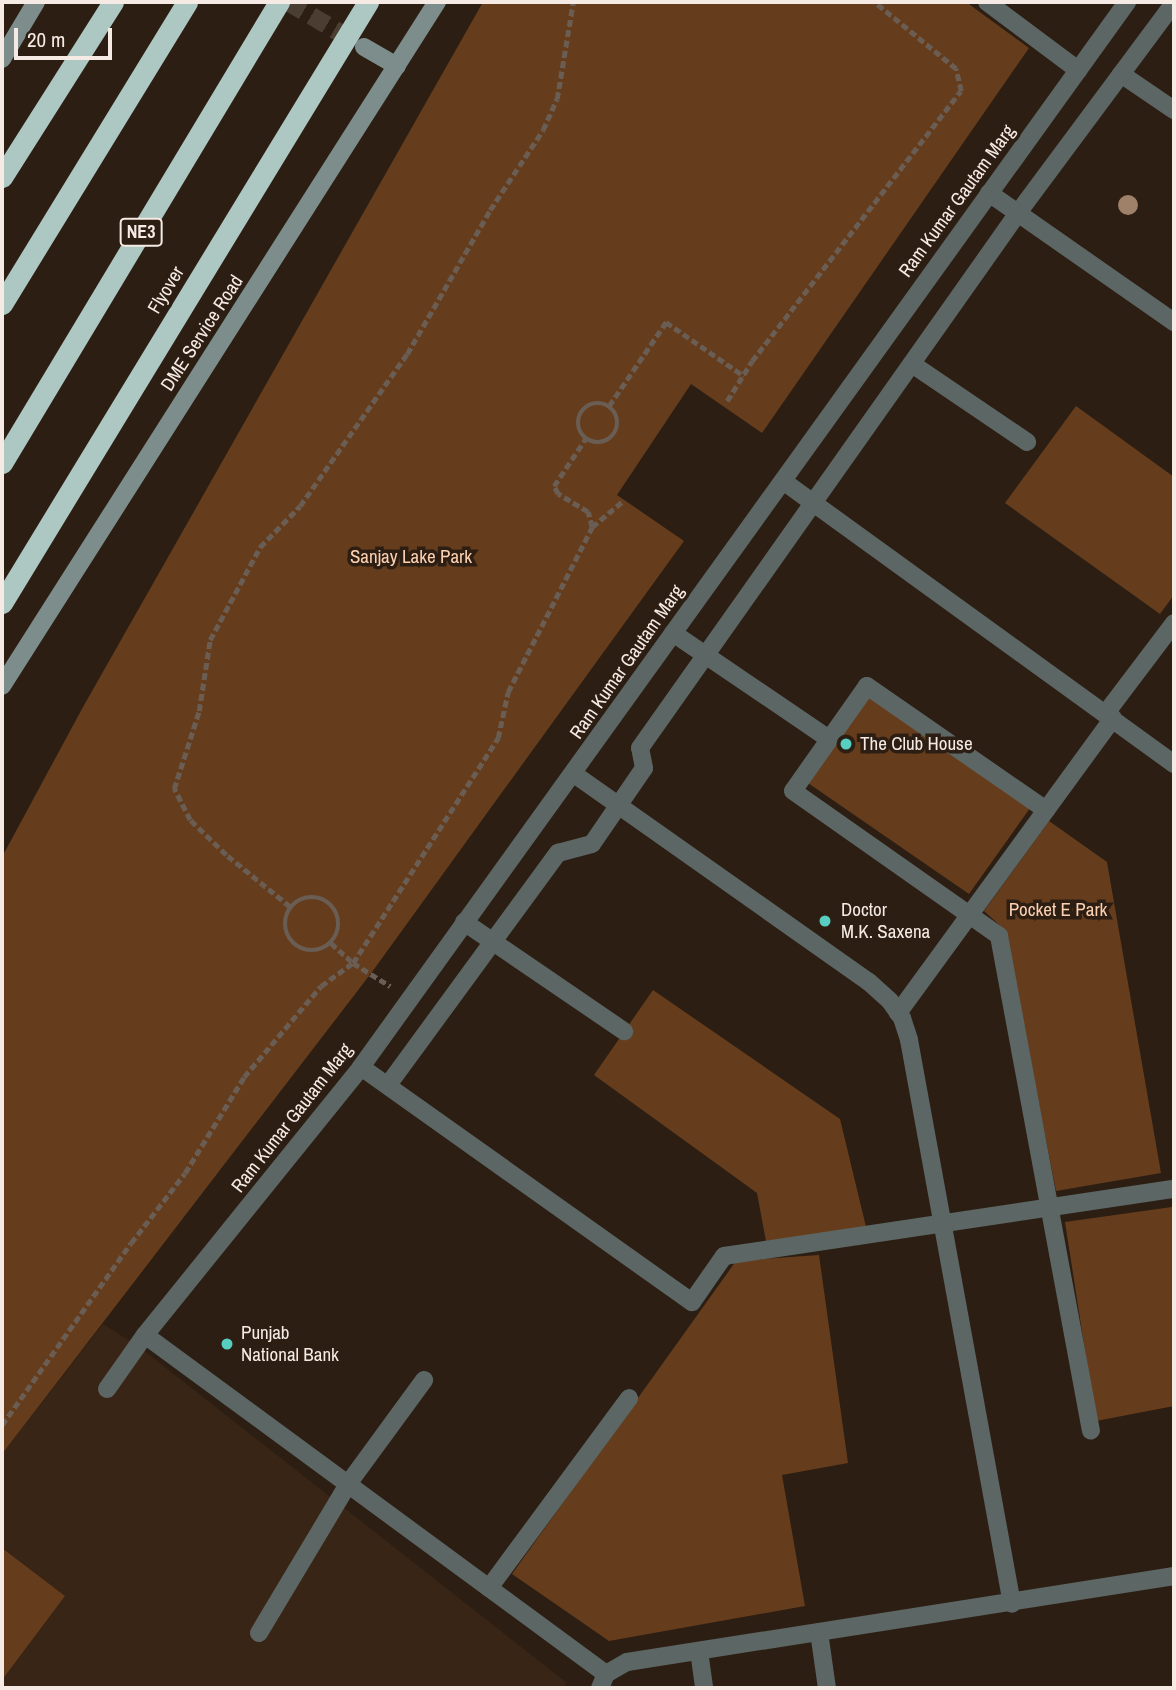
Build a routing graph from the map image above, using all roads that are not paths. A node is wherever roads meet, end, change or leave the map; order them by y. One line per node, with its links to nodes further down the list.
1 (36, 2): 11 (street)
2 (113, 2): 16 (highway)
3 (187, 2): 19 (highway)
4 (279, 2): 23 (highway, NE3)
5 (368, 2): 26 (highway, Flyover, bridge)
6 (437, 2): 12 (street, DME Service Road)
7 (987, 2): 13 (street)
8 (1127, 2): 13 (street, Ram Kumar Gautam Marg)
9 (1174, 3): 14 (street)
10 (364, 47): 12 (street)
11 (2, 59)
12 (397, 66): 30 (street, DME Service Road)
13 (1078, 70): 17 (street, Ram Kumar Gautam Marg)
14 (1121, 74): 15 (street); 18 (street)
15 (1174, 110)
16 (2, 177)
17 (989, 193): 18 (street); 24 (street, Ram Kumar Gautam Marg)
18 (1018, 213): 20 (street); 21 (street)
19 (2, 304)
20 (1174, 322)
21 (912, 364): 22 (street); 25 (street)
22 (1027, 442)
23 (2, 463)
24 (783, 481): 25 (street); 28 (street, Ram Kumar Gautam Marg)
25 (814, 502): 29 (street); 31 (street)
26 (2, 603)
27 (1174, 623): 31 (street)
28 (673, 633): 29 (street); 34 (street, Ram Kumar Gautam Marg)
29 (705, 654): 32 (street); 35 (street)
30 (2, 686)
31 (1109, 716): 33 (street); 36 (street)
32 (829, 739): 36 (street); 37 (street)
33 (1174, 764)
34 (573, 774): 35 (street); 38 (street, Ram Kumar Gautam Marg)
35 (619, 804): 39 (street); 40 (street)
36 (1046, 810): 37 (street)
37 (970, 914): 40 (street); 45 (street)
38 (464, 922): 39 (street); 42 (street, Ram Kumar Gautam Marg)
39 (492, 942): 41 (street); 43 (street)
40 (898, 1013): 46 (street)
41 (624, 1031)
42 (361, 1067): 43 (street); 47 (street, Ram Kumar Gautam Marg)
43 (388, 1085): 46 (street)
44 (1174, 1189): 45 (street)
45 (1051, 1209): 46 (street); 51 (street)
46 (943, 1226): 55 (street)
47 (145, 1335): 49 (street, Ram Kumar Gautam Marg); 52 (street)
48 (424, 1380): 52 (street)
49 (107, 1389)
50 (629, 1398): 54 (street)
51 (1091, 1431)
52 (348, 1484): 54 (street); 56 (street)
53 (1174, 1576): 55 (street)
54 (489, 1588): 59 (street)
55 (1013, 1604): 57 (street)
56 (259, 1633)
57 (819, 1633): 58 (street); 61 (street)
58 (699, 1651): 59 (street); 60 (street)
59 (603, 1681)
60 (704, 1688)
61 (827, 1688)

